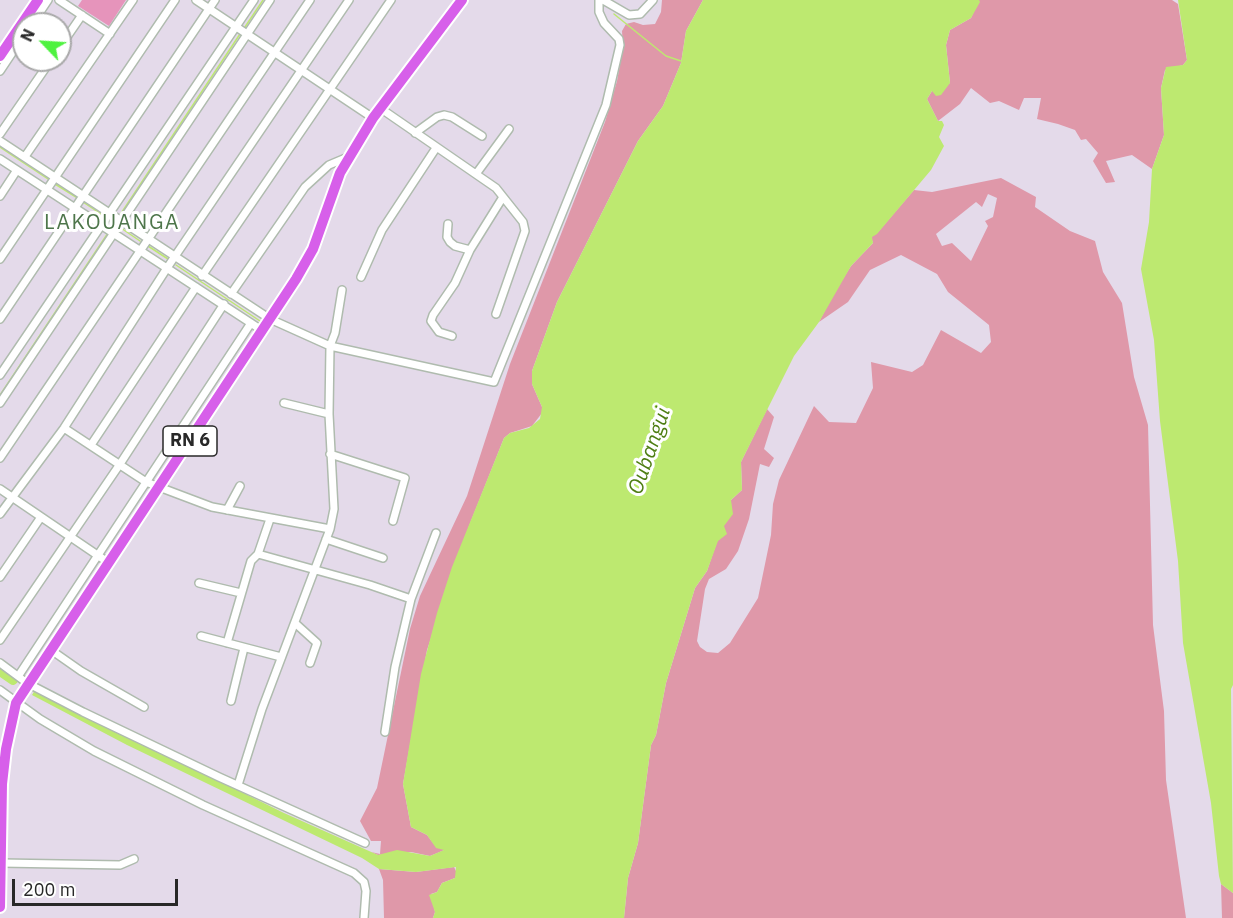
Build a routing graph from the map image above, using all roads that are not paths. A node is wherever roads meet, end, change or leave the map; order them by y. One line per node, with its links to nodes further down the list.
1 (38, 0): 23 (main road)
2 (59, 0): 16 (street)
3 (132, 0): 19 (street)
4 (175, 0): 41 (street)
5 (196, 0): 15 (street)
6 (215, 0): 15 (street)
7 (254, 0): 17 (street)
8 (270, 0): 20 (street)
9 (310, 0): 21 (street)
10 (349, 0): 25 (street)
11 (391, 0): 27 (street)
12 (462, 0): 28 (main road, RN 6)
13 (601, 0): 14 (street); 70 (street)
14 (653, 0)
15 (209, 8): 17 (street); 43 (street)
16 (82, 15): 18 (street); 19 (street)
17 (237, 27): 20 (street); 47 (street)
18 (72, 30)
19 (110, 34): 36 (street)
20 (247, 34): 21 (street); 48 (street)
21 (275, 52): 25 (street); 52 (street)
22 (12, 53): 24 (street)
23 (0, 56)
24 (0, 71)
25 (302, 71): 27 (street); 55 (street)
26 (43, 72): 32 (street)
27 (331, 90): 29 (street); 58 (street)
28 (380, 108): 29 (main road, RN 6); 31 (street)
29 (373, 118): 37 (main road, RN 6)
30 (509, 129): 40 (street)
31 (416, 133): 33 (street); 35 (street)
32 (0, 134)
33 (482, 136)
34 (0, 141): 36 (street)
35 (436, 148): 40 (street); 59 (street)
36 (26, 155): 41 (street)
37 (348, 157): 62 (street); 66 (main road, RN 6)
38 (0, 159): 39 (street)
39 (17, 171): 42 (street); 44 (street)
40 (476, 174): 45 (street)
41 (54, 177): 42 (street); 43 (street)
42 (46, 190): 46 (street); 56 (street)
43 (83, 195): 46 (street); 47 (street)
44 (0, 196)
45 (503, 196): 54 (street); 64 (street)
46 (74, 208): 50 (street); 65 (street)
47 (110, 213): 48 (street); 50 (street)
48 (122, 221): 51 (street); 52 (street)
49 (448, 224): 54 (street)
50 (102, 225): 51 (street); 71 (street)
51 (114, 232): 53 (street); 72 (street)
52 (147, 239): 53 (street); 55 (street)
53 (140, 250): 57 (street); 78 (street)
54 (470, 250): 69 (street)
55 (175, 258): 57 (street); 58 (street)
56 (0, 259)
57 (167, 268): 60 (street); 75 (street)
58 (202, 276): 62 (street)
59 (361, 277)
60 (196, 287): 63 (street); 76 (street)
61 (342, 290): 70 (street)
62 (231, 294): 66 (street)
63 (224, 304): 67 (street); 79 (street)
64 (496, 314)
65 (0, 319)
66 (270, 319): 68 (main road, RN 6); 70 (street)
67 (251, 323): 68 (street); 80 (street)
68 (262, 331): 82 (main road, RN 6)
69 (452, 336)
70 (330, 345): 74 (street)
71 (0, 375)
72 (0, 403)
73 (284, 403): 74 (street)
74 (329, 414): 77 (street)
75 (64, 428): 76 (street); 84 (street)
76 (91, 445): 79 (street)
77 (330, 454): 89 (street); 90 (street)
78 (0, 458)
79 (120, 464): 80 (street); 92 (street)
80 (146, 482): 82 (street); 95 (street)
81 (240, 486): 85 (street)
82 (159, 488): 85 (street); 97 (main road, RN 6)
83 (0, 489): 84 (street)
84 (12, 497): 86 (street); 87 (street)
85 (227, 510): 88 (street)
86 (0, 514)
87 (41, 517): 92 (street); 99 (street)
88 (270, 519): 90 (street); 94 (street)
89 (393, 521)
90 (330, 529): 93 (street)
91 (436, 533): 102 (street)
92 (69, 537): 95 (street); 105 (street)
93 (326, 539): 96 (street); 98 (street)
94 (258, 554): 98 (street); 101 (street)
95 (97, 556): 97 (street); 112 (street)
96 (383, 558)
97 (109, 563): 108 (main road, RN 6)
98 (314, 569): 102 (street); 103 (street)
99 (0, 577)
100 (199, 584): 101 (street)
101 (241, 593): 106 (street)
102 (411, 599): 118 (street)
103 (295, 623): 109 (street); 111 (street)
104 (201, 636): 106 (street)
105 (0, 640)
106 (227, 643): 107 (street)
107 (244, 648): 109 (street); 115 (street)
108 (51, 650): 113 (main road, RN 6); 117 (street)
109 (281, 657): 119 (street)
110 (0, 663): 112 (street)
111 (310, 663)
112 (19, 675): 113 (street)
113 (27, 683): 116 (main road, RN 6); 119 (street)
114 (0, 690): 116 (street)
115 (231, 701)
116 (16, 703): 122 (main road, RN 6); 125 (street)
117 (144, 708)
118 (385, 732)
119 (238, 785): 120 (street)
120 (365, 843)
121 (134, 859): 122 (street)
122 (1, 863): 123 (main road, RN 6)
123 (0, 869): 124 (main road, RN 6)
124 (0, 907)
125 (364, 918)

